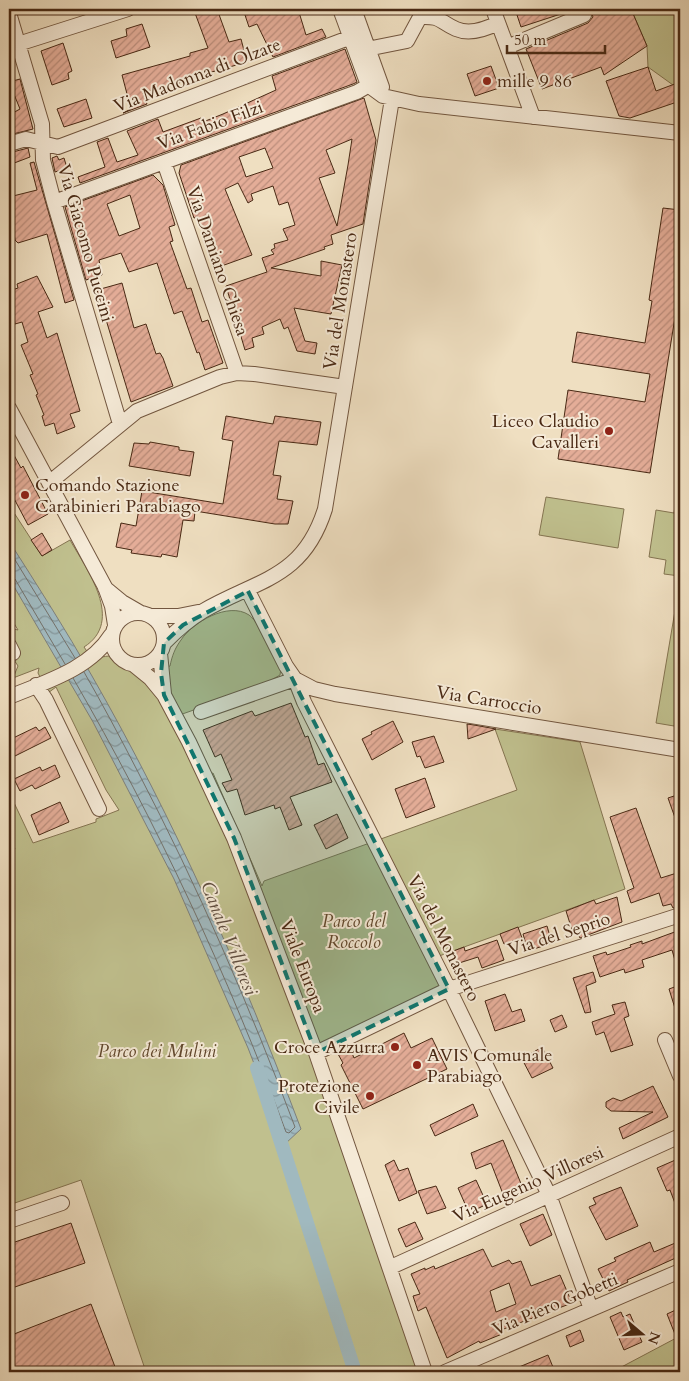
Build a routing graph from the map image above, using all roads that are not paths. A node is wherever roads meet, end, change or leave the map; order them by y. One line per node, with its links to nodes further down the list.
1 (128, 9): 9 (street)
2 (340, 9): 8 (street)
3 (354, 9): 8 (street)
4 (493, 9): 7 (street)
5 (9, 13): 9 (street, Via Giacomo Puccini)
6 (584, 15): 10 (street)
7 (498, 23): 10 (street); 11 (street)
8 (356, 35): 11 (street); 12 (street); 17 (street, Via Madonna di Olzate)
9 (18, 44): 17 (street, Via Giacomo Puccini)
10 (507, 47): 14 (street)
11 (367, 49): 12 (street)
12 (373, 83): 13 (street); 18 (street, Via Fabio Filzi)
13 (392, 99): 14 (street); 21 (street, Via del Monastero)
14 (532, 117): 15 (street)
15 (680, 133)
16 (9, 144): 17 (street, Via Madonna di Olzate)
17 (44, 145): 19 (street, Via Giacomo Puccini)
18 (164, 162): 19 (street, Via Fabio Filzi); 20 (street, Via Damiano Chiesa)
19 (54, 202): 23 (street, Via Giacomo Puccini)
20 (237, 373): 21 (street); 23 (street)
21 (345, 387): 26 (street, Via del Monastero)
22 (9, 408): 24 (street, Viale Europa)
23 (120, 424): 24 (street)
24 (49, 484): 25 (street, Viale Europa)
25 (105, 587): 28 (street, Viale Europa); 29 (street, Viale Europa)
26 (248, 590): 27 (street, Via del Monastero); 33 (street, Via del Monastero)
27 (204, 610): 28 (street); 30 (street)
28 (146, 614): 29 (street); 30 (street, Viale Europa)
29 (113, 630): 31 (street); 32 (street, Viale Europa)
30 (162, 648): 32 (street); 35 (street, Viale Europa)
31 (89, 660): 32 (street); 34 (street)
32 (129, 664): 35 (street, Viale Europa)
33 (295, 679): 37 (street); 38 (street, Via Carroccio); 41 (street, Via del Monastero)
34 (42, 683): 36 (street); 39 (street)
35 (164, 695): 43 (street, Viale Europa)
36 (9, 697)
37 (201, 712)
38 (680, 750)
39 (98, 809)
40 (680, 915): 41 (street, Via del Seprio)
41 (449, 989): 43 (street, Via del Seprio); 46 (street, Via del Monastero)
42 (665, 1040): 44 (street)
43 (316, 1053): 49 (street, Viale Europa)
44 (680, 1076)
45 (680, 1136): 46 (street, Via Eugenio Villoresi)
46 (549, 1196): 49 (street, Via Eugenio Villoresi); 51 (street, Via del Monastero)
47 (62, 1203): 48 (street)
48 (9, 1221)
49 (390, 1267): 52 (street, Viale Europa)
50 (680, 1271): 51 (street, Via Piero Gobetti)
51 (591, 1310): 53 (street, Via Piero Gobetti)
52 (425, 1372)
53 (445, 1372)

